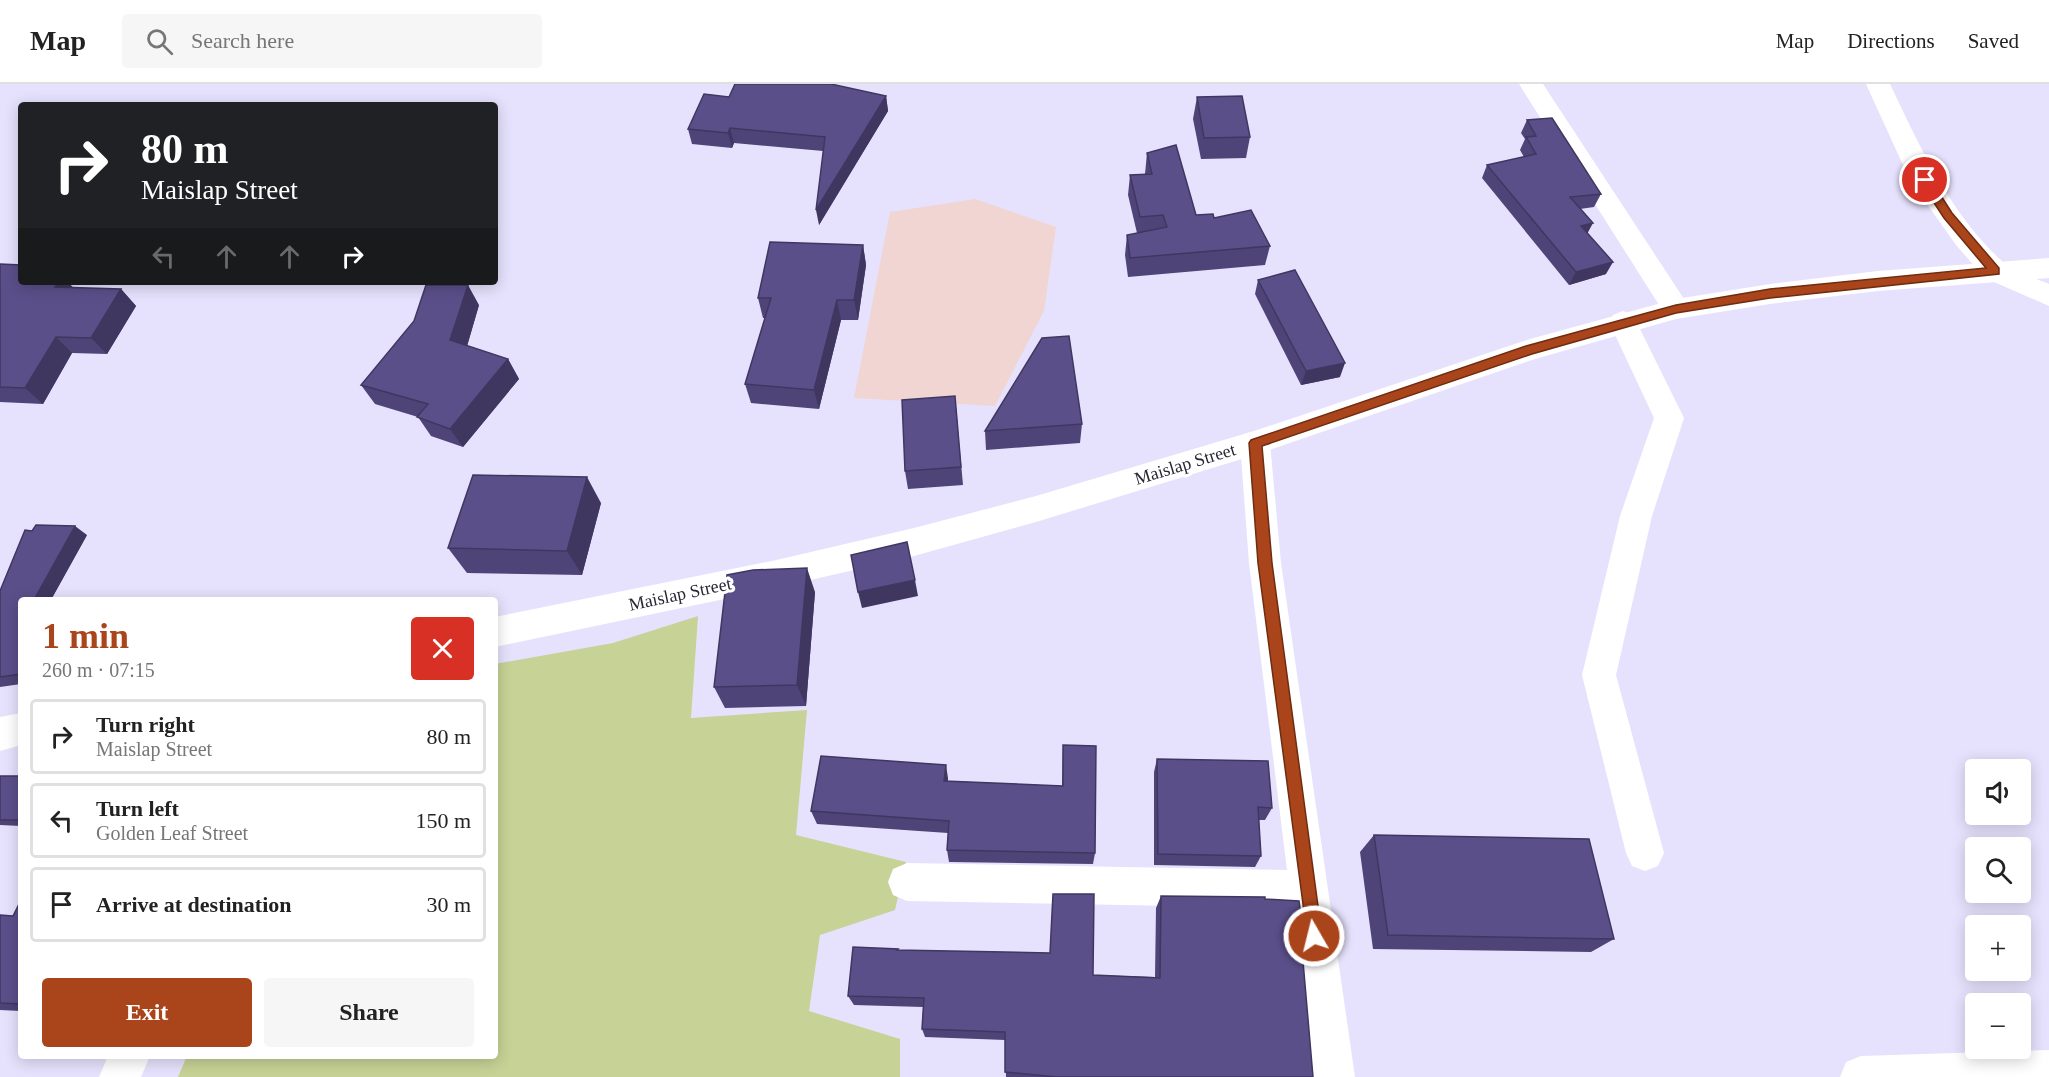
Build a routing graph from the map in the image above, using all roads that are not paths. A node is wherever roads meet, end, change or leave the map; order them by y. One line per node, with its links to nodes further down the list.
1 (1531, 84): 6 (main road)
2 (1878, 84): 4 (main road)
3 (2049, 268): 4 (main road, Maislap Street)
4 (1995, 271): 5 (main road); 6 (main road, Maislap Street)
5 (2049, 296)
6 (1676, 309): 7 (main road, Maislap Street)
7 (1623, 322): 8 (main road, Maislap Street); 12 (main road)
8 (1255, 443): 9 (main road, Maislap Street); 14 (main road)
9 (498, 631)
10 (18, 730): 11 (main road)
11 (0, 734)
12 (1645, 853)
13 (907, 882): 14 (main road)
14 (1307, 889): 18 (main road)
15 (128, 1059): 17 (main road)
16 (2049, 1071): 19 (main road)
17 (120, 1077)
18 (1334, 1077)
19 (1861, 1077)

